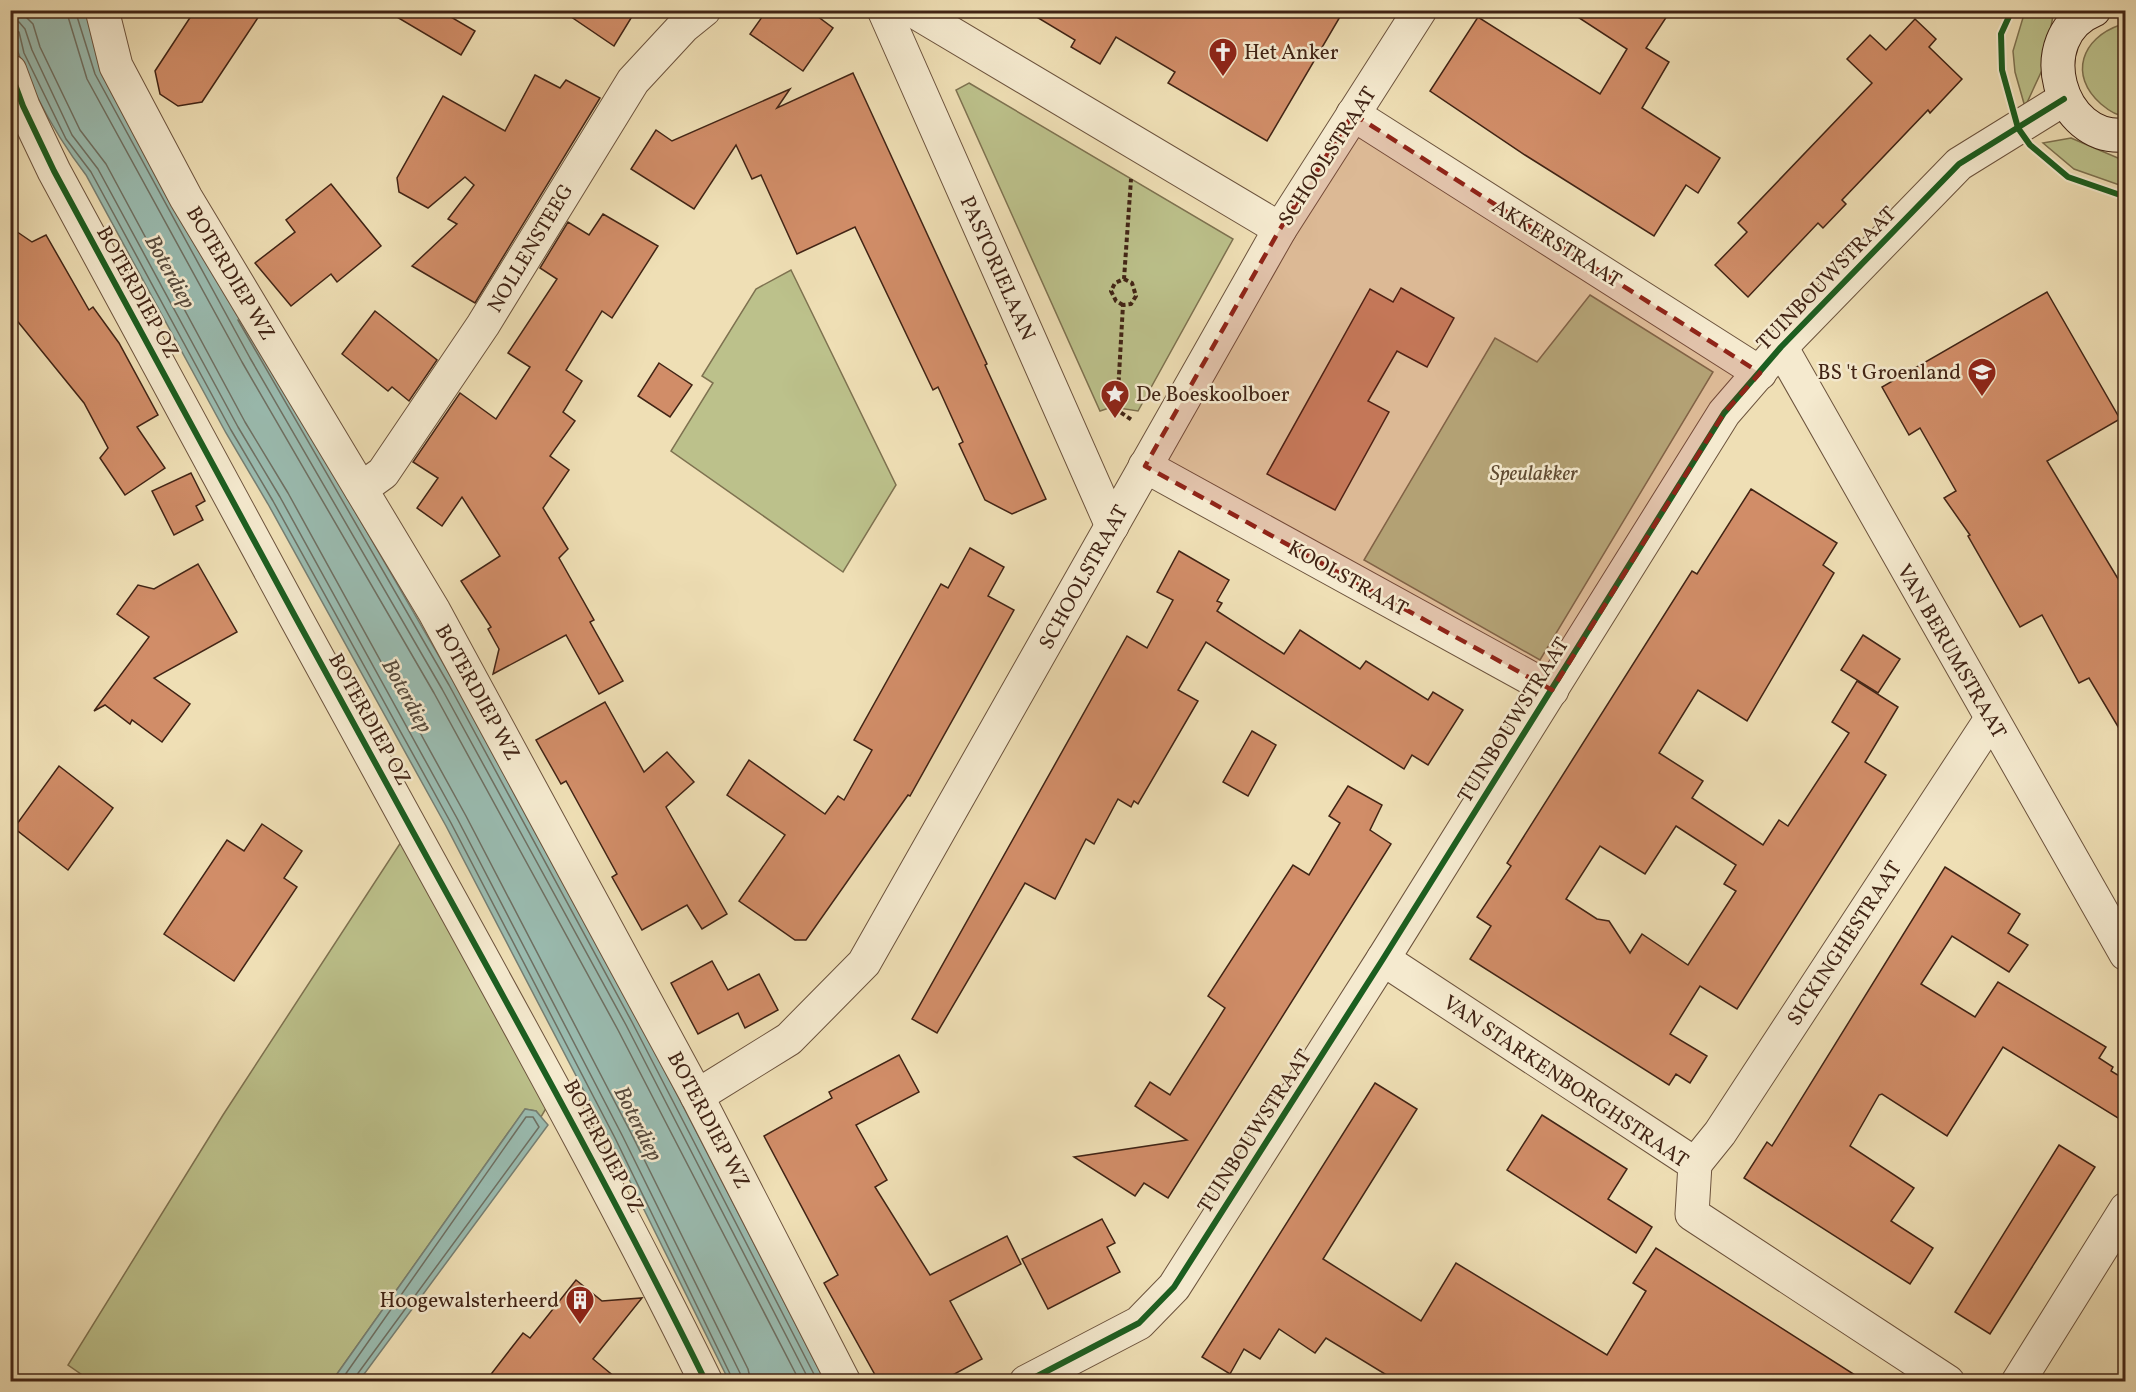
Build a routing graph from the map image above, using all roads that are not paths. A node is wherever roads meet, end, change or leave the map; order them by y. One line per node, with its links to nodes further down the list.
1 (102, 10): 16 (street, BOTERDIEP WZ)
2 (704, 10): 16 (street, NOLLENSTEEG)
3 (884, 10): 17 (street, PASTORIELAAN)
4 (912, 10): 12 (street)
5 (1420, 10): 10 (street, SCHOOLSTRAAT)
6 (2089, 11): 8 (street)
7 (10, 70): 9 (street, BOTERDIEP OZ)
8 (2064, 99): 11 (street); 13 (street, TUINBOUWSTRAAT)
9 (17, 111): 25 (street, BOTERDIEP OZ)
10 (1353, 114): 12 (street, SCHOOLSTRAAT); 14 (street, AKKERSTRAAT)
11 (2126, 135)
12 (1280, 228): 15 (street, SCHOOLSTRAAT)
13 (1780, 347): 14 (street, TUINBOUWSTRAAT); 19 (street, VAN BERUMSTRAAT)
14 (1760, 372): 18 (street, TUINBOUWSTRAAT)
15 (1152, 452): 17 (street, SCHOOLSTRAAT); 18 (street, KOOLSTRAAT)
16 (361, 489): 22 (street, BOTERDIEP WZ)
17 (1112, 526): 22 (street, SCHOOLSTRAAT)
18 (1552, 690): 21 (street, TUINBOUWSTRAAT)
19 (1991, 719): 20 (street, VAN BERUMSTRAAT); 23 (street, SICKINGHESTRAAT)
20 (2126, 954)
21 (1383, 959): 23 (street, VAN STARKENBORGHSTRAAT); 27 (street, TUINBOUWSTRAAT)
22 (697, 1096): 26 (street, BOTERDIEP WZ)
23 (1695, 1164): 28 (street, VAN STARKENBORGHSTRAAT)
24 (2126, 1209): 29 (street)
25 (706, 1382)
26 (844, 1382)
27 (1026, 1382)
28 (1948, 1382)
29 (2018, 1382)

